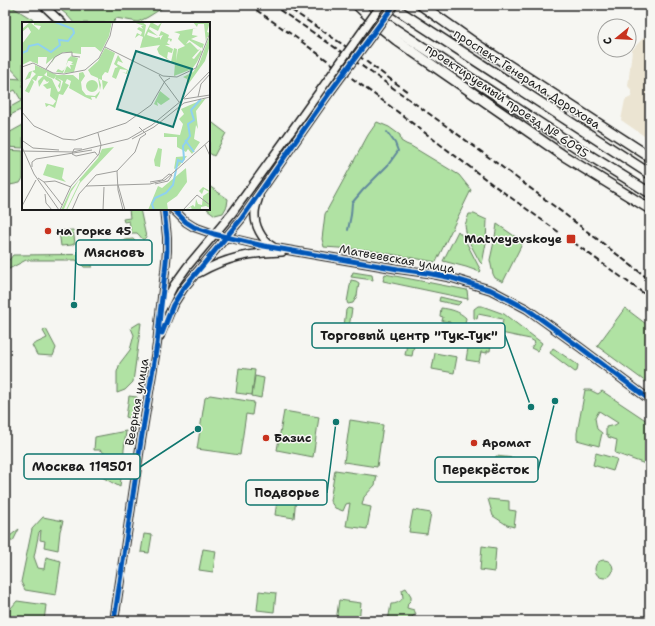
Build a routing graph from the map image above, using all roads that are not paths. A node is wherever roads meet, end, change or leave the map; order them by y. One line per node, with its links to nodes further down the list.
1 (43, 5): 8 (street)
2 (358, 5): 7 (main road, проектируемый проезд № 6095); 13 (main road)
3 (381, 5): 7 (street, bridge)
4 (390, 5): 11 (main road, проспект Генерала Дорохова)
5 (394, 5): 9 (street, bridge)
6 (421, 5): 10 (main road)
7 (372, 19): 9 (main road, проектируемый проезд № 6095, bridge); 17 (street, bridge)
8 (61, 22)
9 (379, 26): 12 (street, bridge); 14 (main road, проектируемый проезд № 6095)
10 (650, 157)
11 (650, 174)
12 (261, 190): 18 (street); 19 (street)
13 (650, 193)
14 (650, 209)
15 (164, 210): 22 (street, Веерная улица)
16 (174, 210): 17 (street)
17 (214, 234): 18 (street); 22 (street)
18 (226, 237): 19 (street); 21 (street)
19 (274, 248): 20 (street)
20 (298, 252): 21 (street); 24 (street, Матвеевская улица)
21 (193, 276): 23 (street)
22 (160, 314): 23 (street, Веерная улица)
23 (157, 344): 25 (street, Веерная улица)
24 (650, 400)
25 (114, 621)

